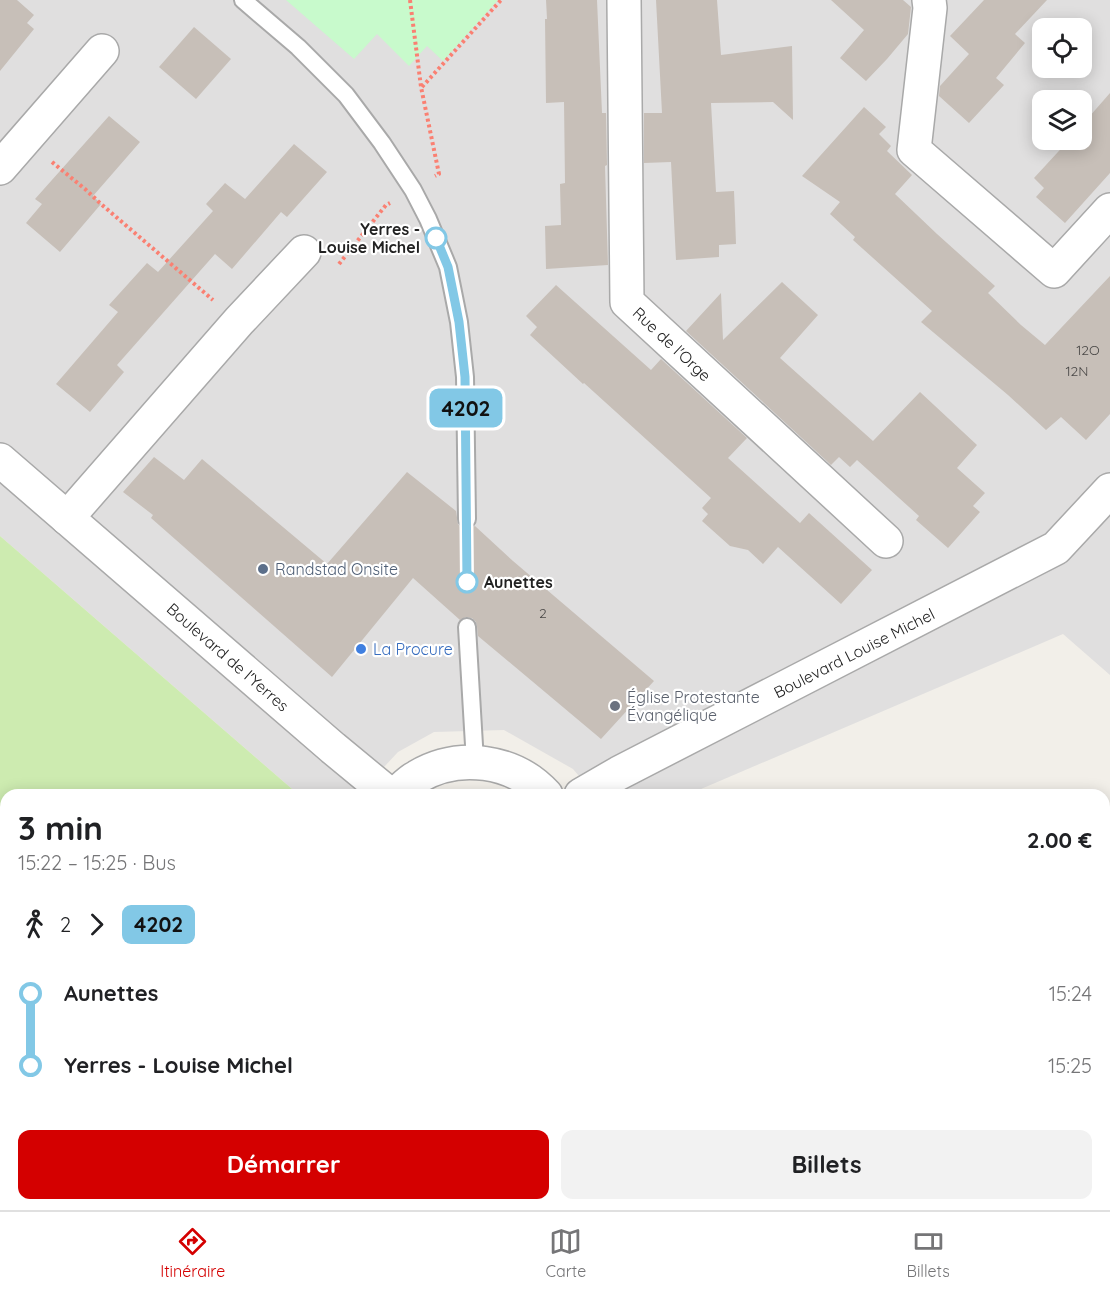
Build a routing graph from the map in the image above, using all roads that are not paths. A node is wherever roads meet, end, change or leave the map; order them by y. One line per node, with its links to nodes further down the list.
1 (243, 0): 11 (lane)
2 (624, 0): 12 (street, Rue de l'Orge)
3 (929, 0): 6 (street)
4 (102, 51): 5 (street)
5 (0, 168)
6 (1110, 210)
7 (304, 252): 10 (street)
8 (0, 460): 10 (street, Boulevard de l'Yerres)
9 (1110, 490): 18 (street, Boulevard Louise Michel)
10 (67, 518): 15 (street, Boulevard de l'Yerres)
11 (467, 519)
12 (886, 542)
13 (467, 627): 14 (lane)
14 (475, 762): 16 (street); 17 (street)
15 (383, 789)
16 (402, 789)
17 (541, 789)
18 (591, 789)

